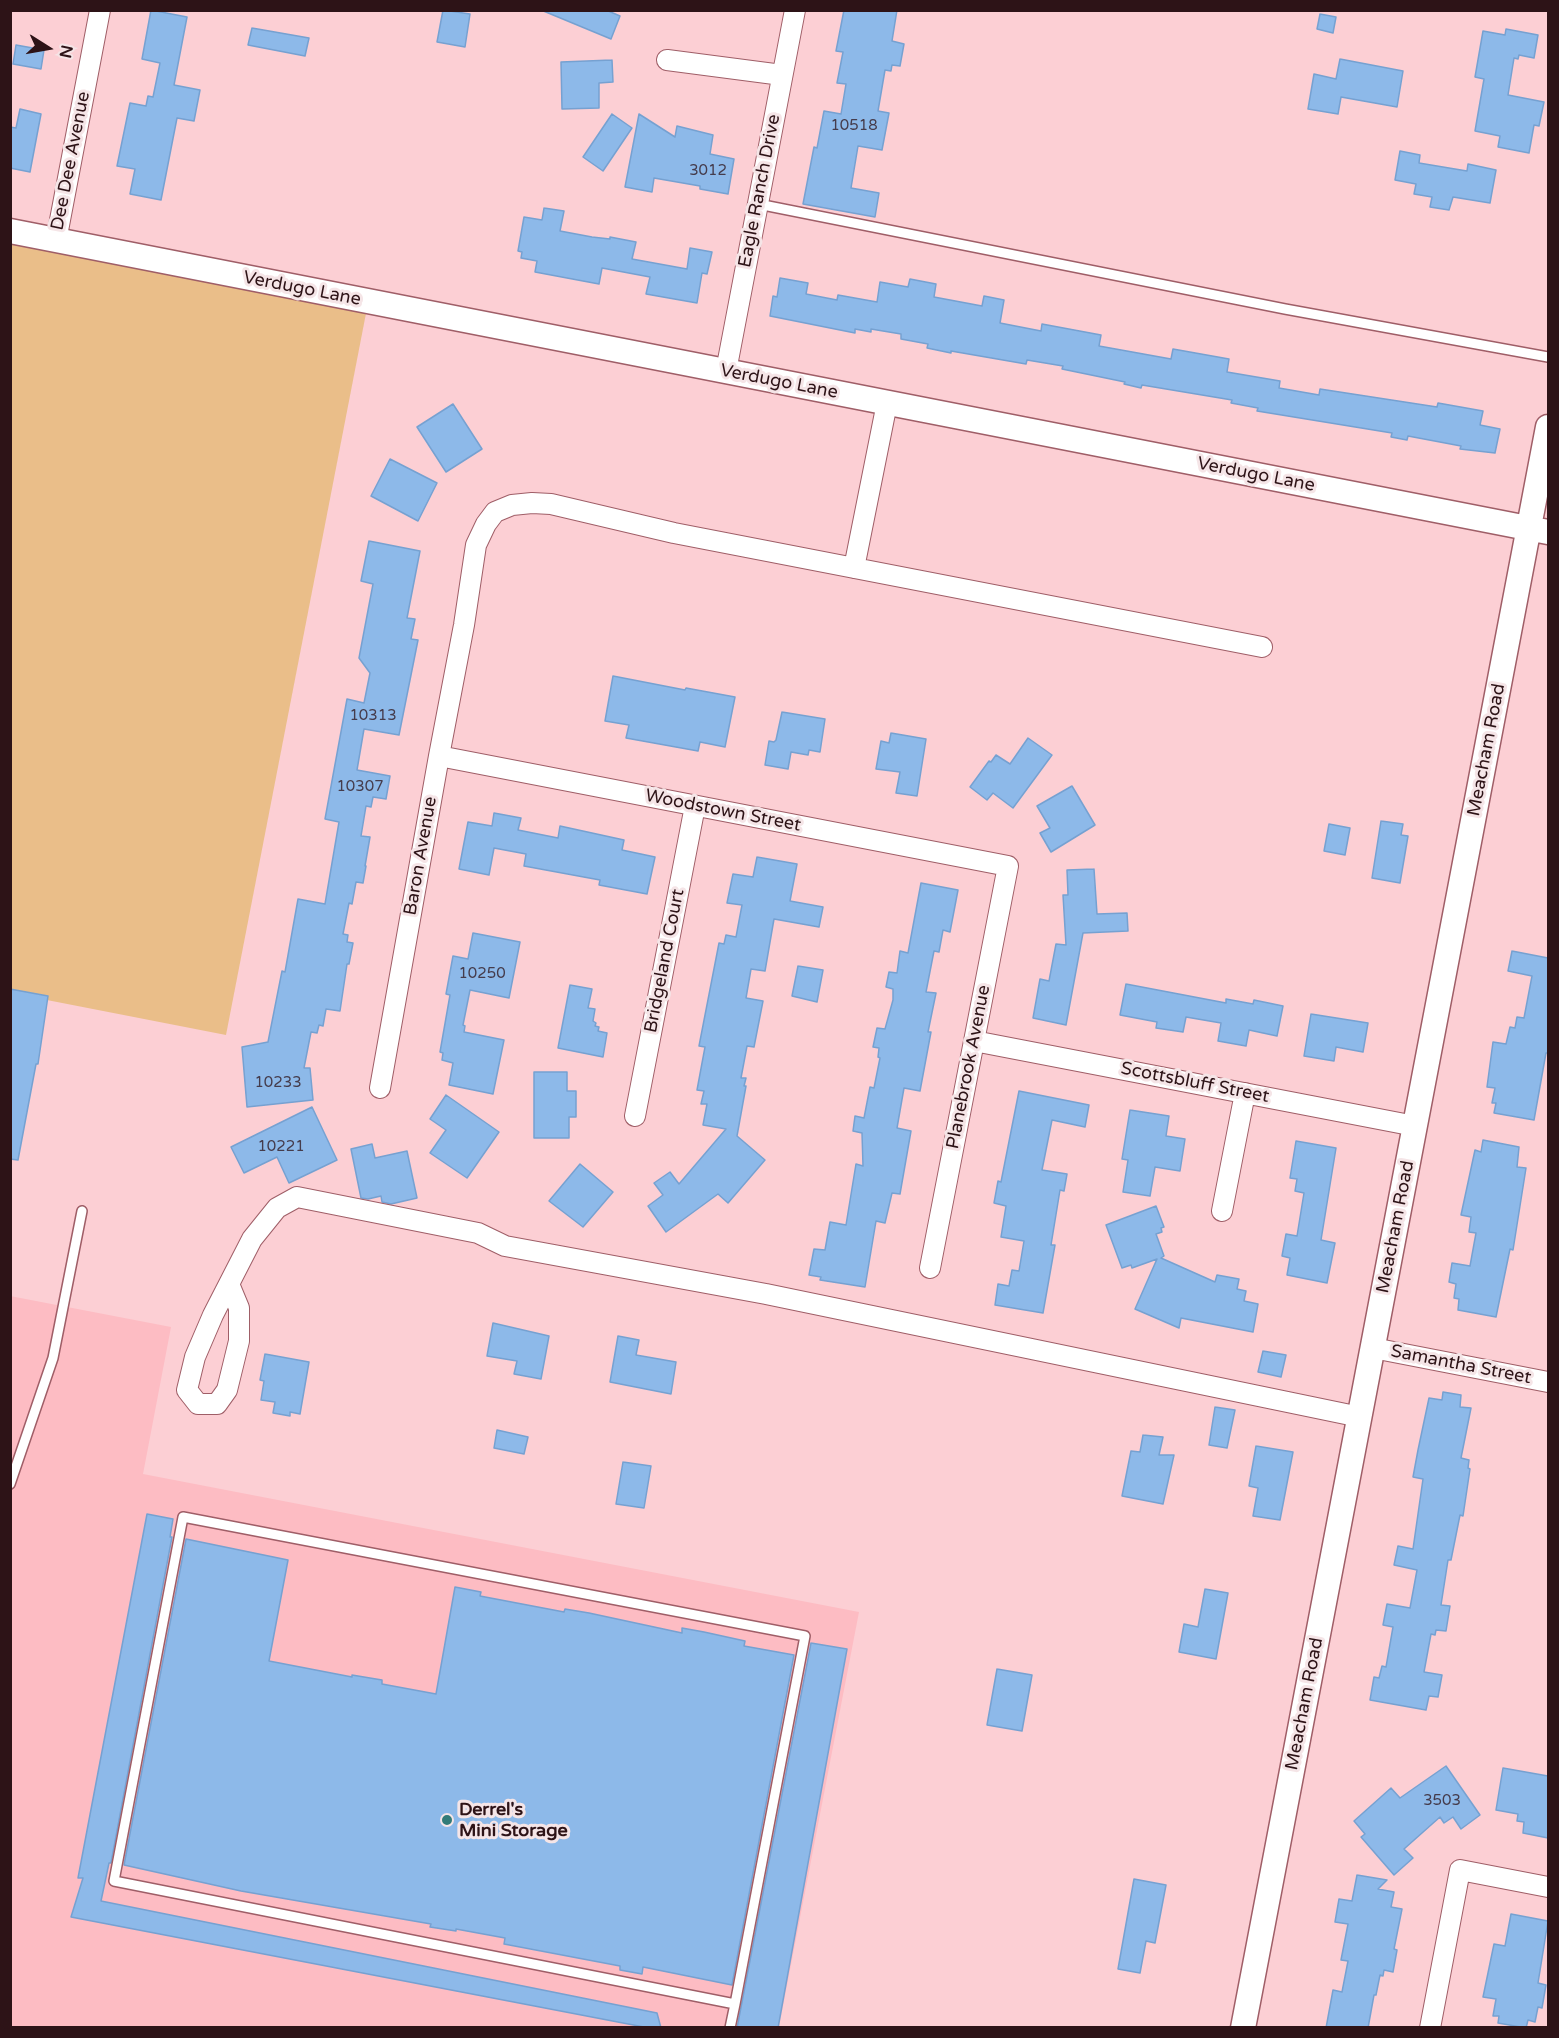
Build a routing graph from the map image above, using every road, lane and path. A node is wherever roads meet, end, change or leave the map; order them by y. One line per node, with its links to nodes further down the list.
1 (100, 10): 7 (street, Dee Dee Avenue)
2 (795, 10): 4 (street, Eagle Ranch Drive)
3 (667, 60): 4 (street)
4 (782, 75): 5 (street, Eagle Ranch Drive)
5 (758, 204): 8 (lane); 9 (street, Eagle Ranch Drive)
6 (10, 231): 7 (street, Verdugo Lane)
7 (56, 241): 9 (street, Verdugo Lane)
8 (1548, 357)
9 (726, 371): 10 (street, Verdugo Lane)
10 (887, 403): 12 (street, Verdugo Lane); 13 (street)
11 (1548, 427): 12 (street, Meacham Road)
12 (1539, 530): 22 (street, Meacham Road)
13 (854, 568): 14 (street, Baron Avenue); 15 (street, Baron Avenue)
14 (1262, 647)
15 (439, 756): 16 (street, Woodstown Street); 19 (street, Baron Avenue)
16 (695, 806): 17 (street, Woodstown Street); 21 (street, Bridgeland Court)
17 (1008, 866): 18 (street, Planebrook Avenue)
18 (974, 1041): 20 (street, Scottsbluff Street); 25 (street, Planebrook Avenue)
19 (380, 1088)
20 (1245, 1093): 22 (street, Scottsbluff Street); 24 (street)
21 (636, 1116)
22 (1415, 1126): 27 (street, Meacham Road)
23 (82, 1210): 30 (lane)
24 (1222, 1211)
25 (930, 1268)
26 (229, 1284): 26 (street); 29 (street)
27 (1373, 1348): 28 (street, Samantha Street); 29 (street, Meacham Road)
28 (1548, 1382)
29 (1360, 1417): 34 (street, Meacham Road)
30 (10, 1484)
31 (1548, 1887): 35 (street)
32 (735, 2004): 32 (lane); 33 (lane)
33 (730, 2028)
34 (1243, 2028)
35 (1430, 2028)

